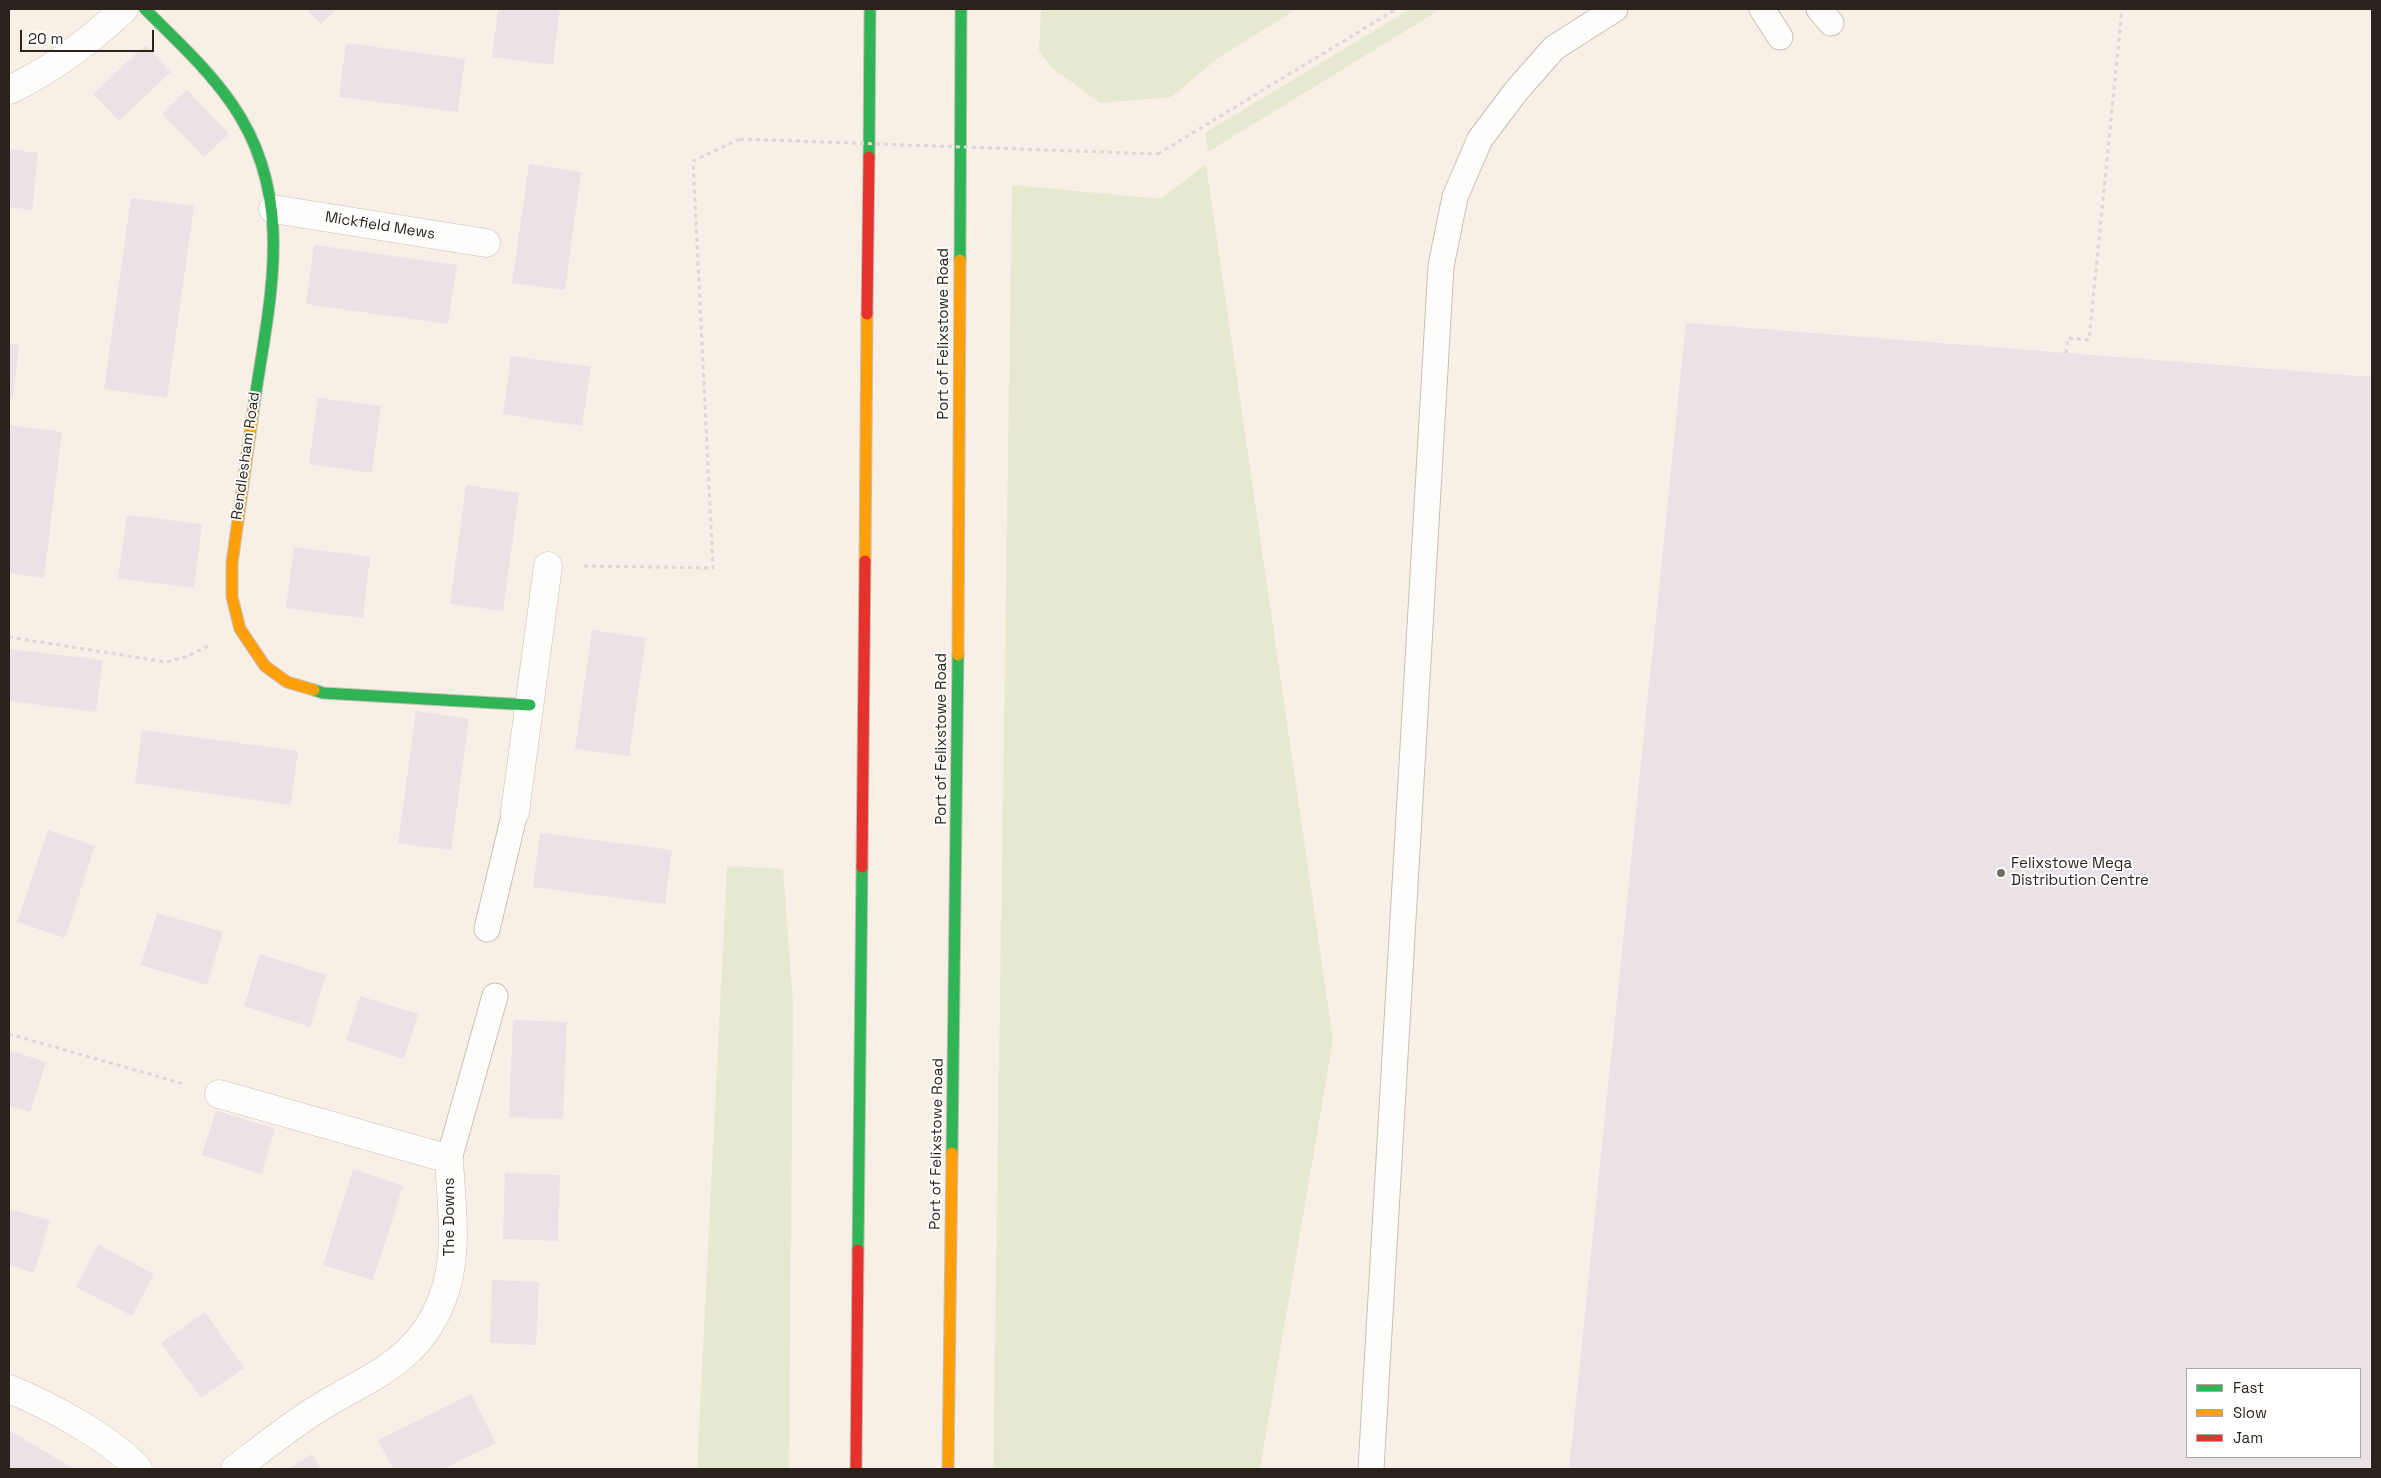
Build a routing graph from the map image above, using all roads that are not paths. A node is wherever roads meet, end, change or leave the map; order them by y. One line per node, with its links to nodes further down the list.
1 (124, 9): 8 (street)
2 (145, 9): 9 (main road, Rendlesham Road)
3 (870, 9): 21 (main road)
4 (961, 9): 22 (main road, Port of Felixstowe Road)
5 (1615, 9): 23 (lane)
6 (1762, 9): 7 (lane)
7 (1780, 37)
8 (9, 90)
9 (273, 209): 10 (street, Mickfield Mews); 12 (main road, Rendlesham Road)
10 (486, 243)
11 (548, 566): 12 (street)
12 (530, 705): 13 (street)
13 (515, 812): 14 (lane)
14 (487, 929)
15 (495, 996): 17 (lane)
16 (219, 1094): 17 (street, The Downs)
17 (449, 1159): 20 (street, The Downs)
18 (9, 1389): 19 (street)
19 (138, 1469)
20 (235, 1469)
21 (856, 1469)
22 (948, 1469)
23 (1371, 1469)

